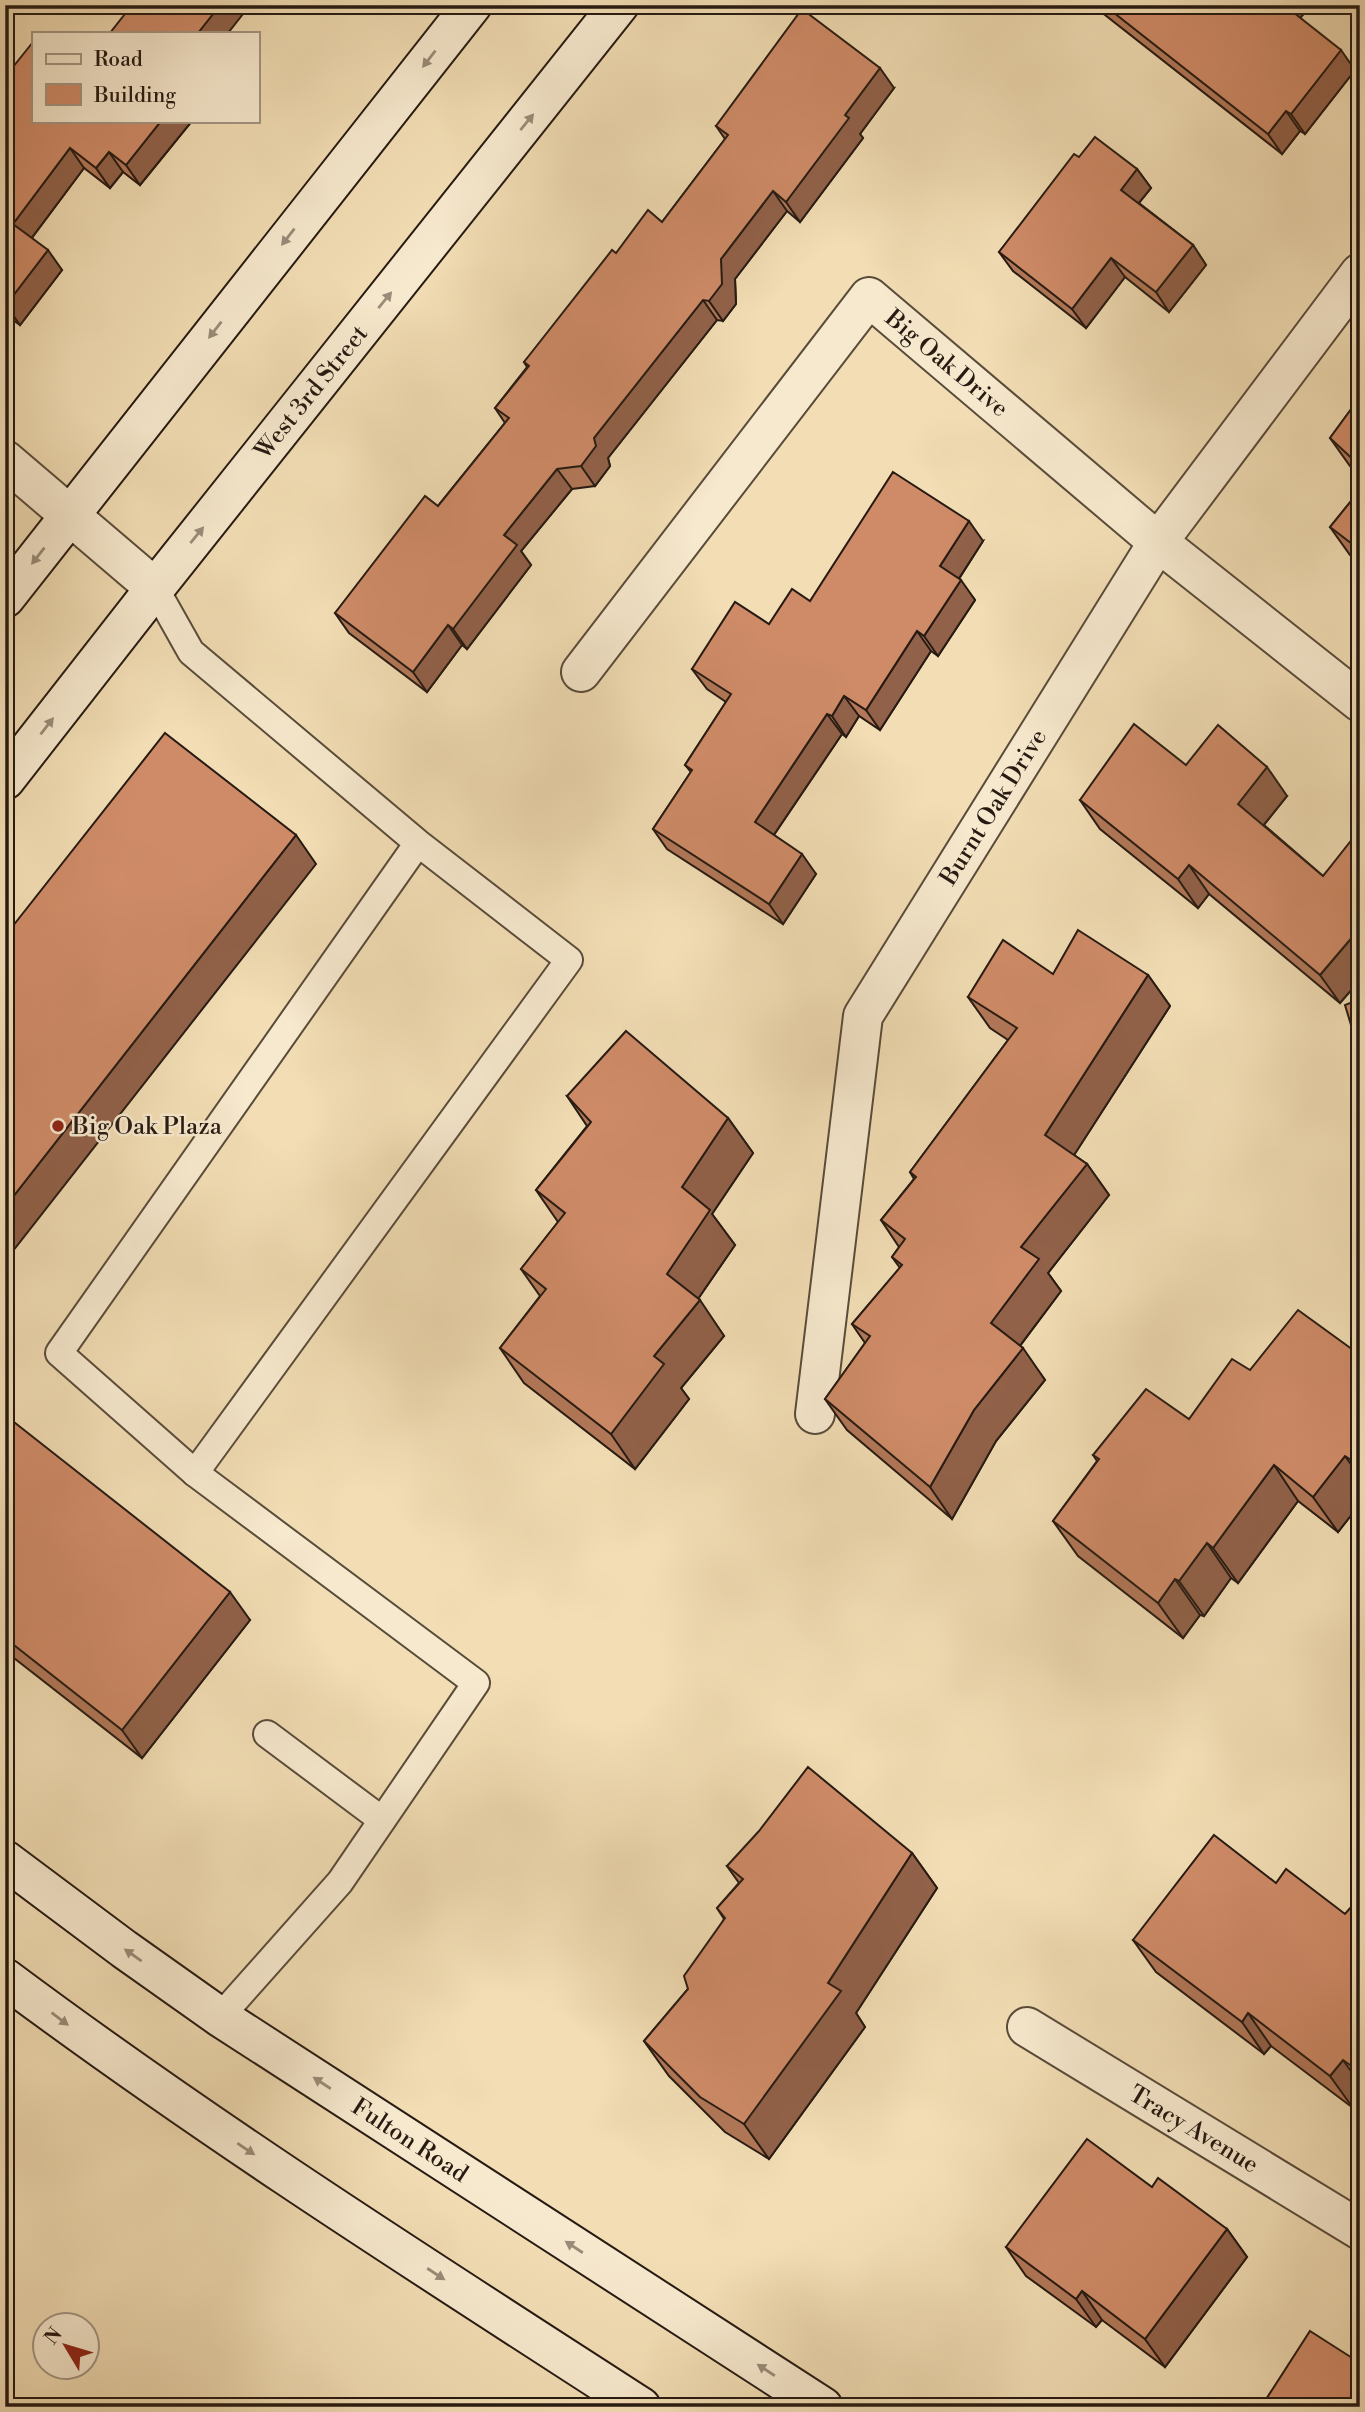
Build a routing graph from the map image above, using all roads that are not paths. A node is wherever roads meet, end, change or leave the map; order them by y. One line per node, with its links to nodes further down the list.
1 (472, 5): 5 (main road, one-way to 5)
2 (619, 5): 7 (main road, West 3rd Street, one-way to 2)
3 (1360, 273): 6 (main road, Burnt Oak Drive)
4 (5, 460): 5 (main road)
5 (71, 515): 7 (main road); 8 (main road, one-way to 8)
6 (1158, 542): 9 (main road, Big Oak Drive); 10 (main road, Big Oak Drive); 13 (main road, Burnt Oak Drive)
7 (155, 588): 11 (main road, West 3rd Street, one-way to 7); 12 (lane)
8 (5, 598)
9 (581, 672)
10 (1360, 702)
11 (5, 780)
12 (418, 843): 14 (lane); 14 (lane)
13 (815, 1415)
14 (195, 1473): 16 (lane)
15 (267, 1734): 16 (lane)
16 (382, 1820): 19 (lane)
17 (5, 1860): 19 (main road, Fulton Road, one-way to 17)
18 (5, 1978): 22 (main road, one-way to 22)
19 (220, 2017): 23 (main road, Fulton Road, one-way to 19)
20 (1027, 2027): 21 (main road, Tracy Avenue)
21 (1360, 2230)
22 (641, 2407)
23 (823, 2407)

